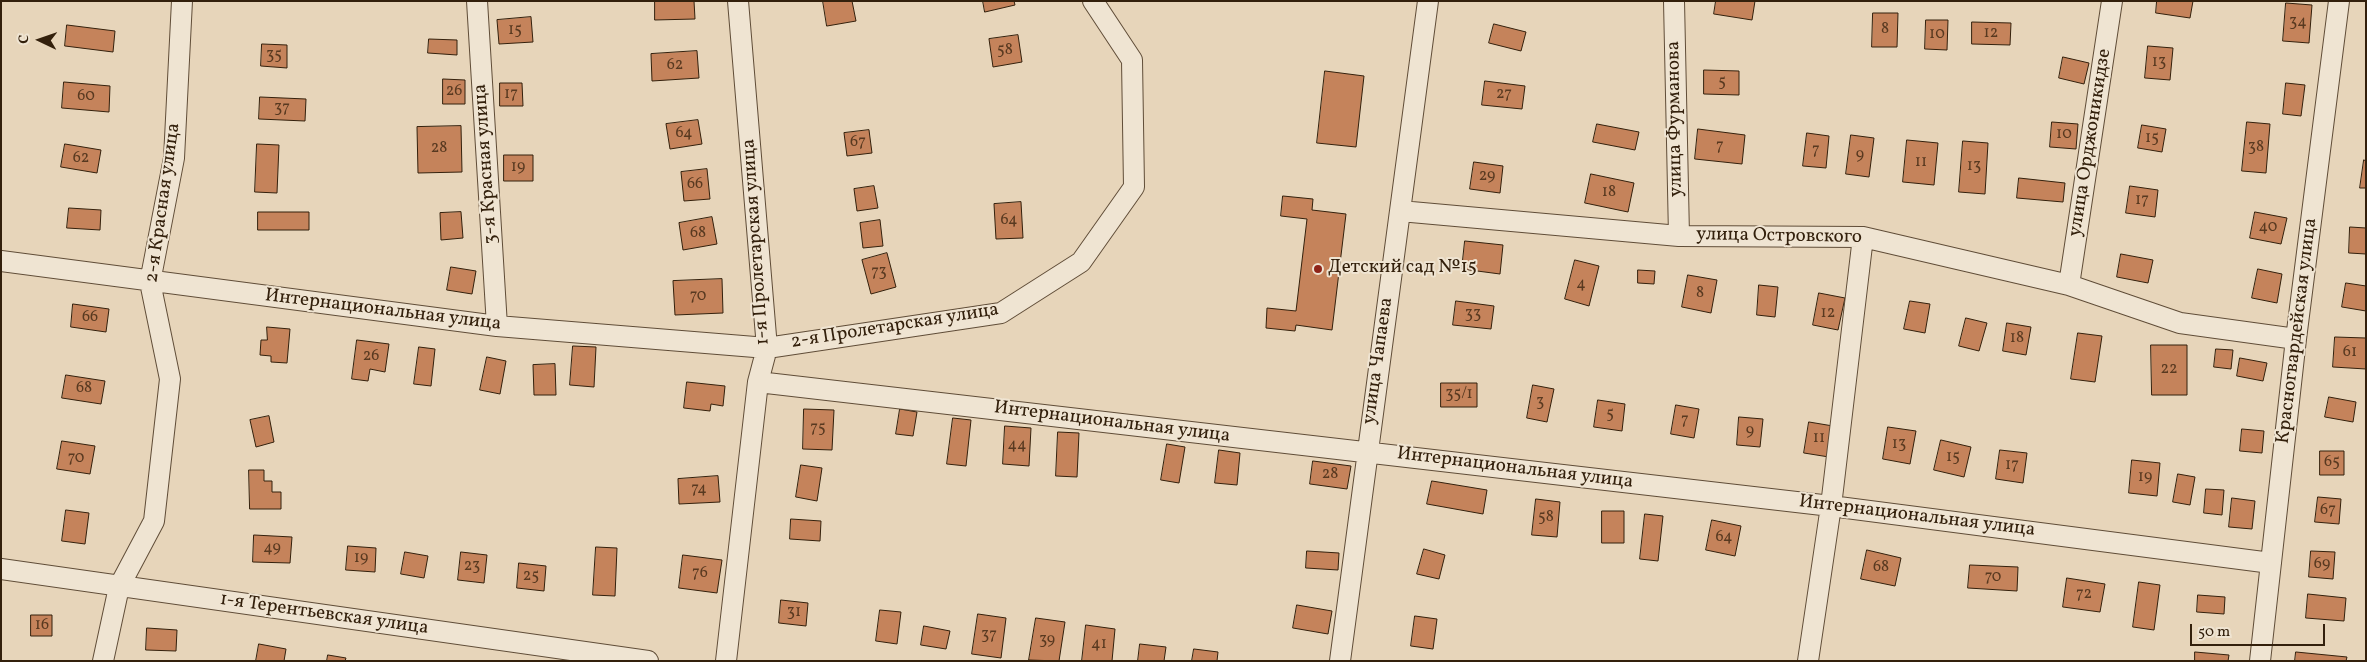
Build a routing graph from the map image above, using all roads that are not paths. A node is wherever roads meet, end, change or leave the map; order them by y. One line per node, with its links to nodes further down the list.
1 (182, 1): 13 (street, 2-я Красная улица)
2 (477, 1): 15 (street, 3-я Красная улица)
3 (738, 1): 17 (street, 1-я Пролетарская улица)
4 (1093, 1): 17 (street, 2-я Пролетарская улица)
5 (1428, 1): 9 (street, улица Чапаева)
6 (1674, 1): 10 (street, улица Фурманова)
7 (2112, 1): 14 (street, улица Орджоникидзе)
8 (2339, 1): 16 (street, Красногвардейская улица)
9 (1400, 211): 10 (street, улица Островского); 19 (street, улица Чапаева)
10 (1679, 236): 11 (street, улица Островского)
11 (1863, 237): 14 (street, улица Островского); 20 (street)
12 (1, 261): 13 (street, Интернациональная улица)
13 (150, 282): 15 (street, Интернациональная улица); 23 (street, 2-я Красная улица)
14 (2069, 285): 16 (street, улица Островского)
15 (497, 326): 17 (street, Интернациональная улица)
16 (2296, 339): 21 (street, Красногвардейская улица)
17 (767, 348): 18 (street, 1-я Пролетарская улица)
18 (758, 382): 19 (street, Интернациональная улица); 26 (street, 1-я Пролетарская улица)
19 (1367, 453): 20 (street, Интернациональная улица); 27 (street, улица Чапаева)
20 (1831, 506): 21 (street, Интернациональная улица); 28 (street)
21 (2271, 563): 29 (street, Красногвардейская улица)
22 (1, 568): 23 (street, 1-я Терентьевская улица)
23 (119, 587): 24 (street, 2-я Красная улица); 25 (street, 1-я Терентьевская улица)
24 (103, 661)
25 (648, 661)
26 (726, 661)
27 (1340, 661)
28 (1808, 661)
29 (2260, 661)

